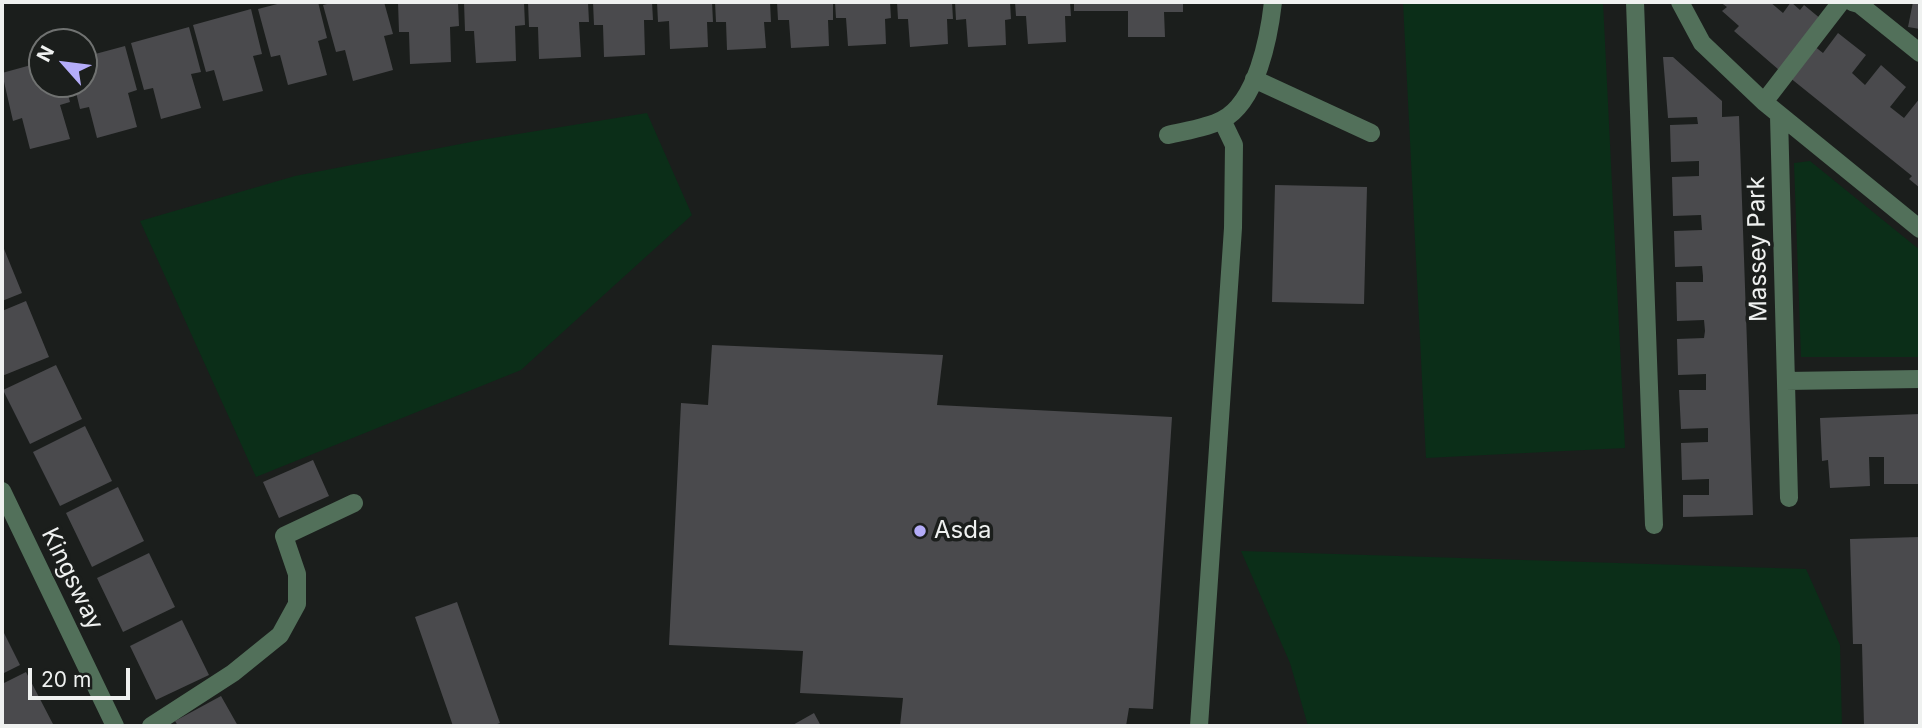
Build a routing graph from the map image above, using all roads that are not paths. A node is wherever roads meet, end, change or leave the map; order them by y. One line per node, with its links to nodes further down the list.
1 (1273, 2): 7 (street)
2 (1635, 2): 19 (street)
3 (1681, 2): 8 (street)
4 (1842, 2): 8 (street)
5 (1852, 2): 6 (street)
6 (1920, 53)
7 (1254, 79): 10 (street); 11 (street)
8 (1764, 102): 9 (street)
9 (1779, 116): 13 (street); 15 (street, Massey Park)
10 (1222, 120): 12 (street); 22 (street)
11 (1371, 133)
12 (1168, 135)
13 (1920, 229)
14 (1920, 379): 15 (street)
15 (1786, 381): 17 (street, Massey Park)
16 (2, 491): 20 (street, Kingsway)
17 (1789, 498)
18 (354, 503): 21 (street)
19 (1654, 525)
20 (115, 726)
21 (151, 726)
22 (1199, 726)

